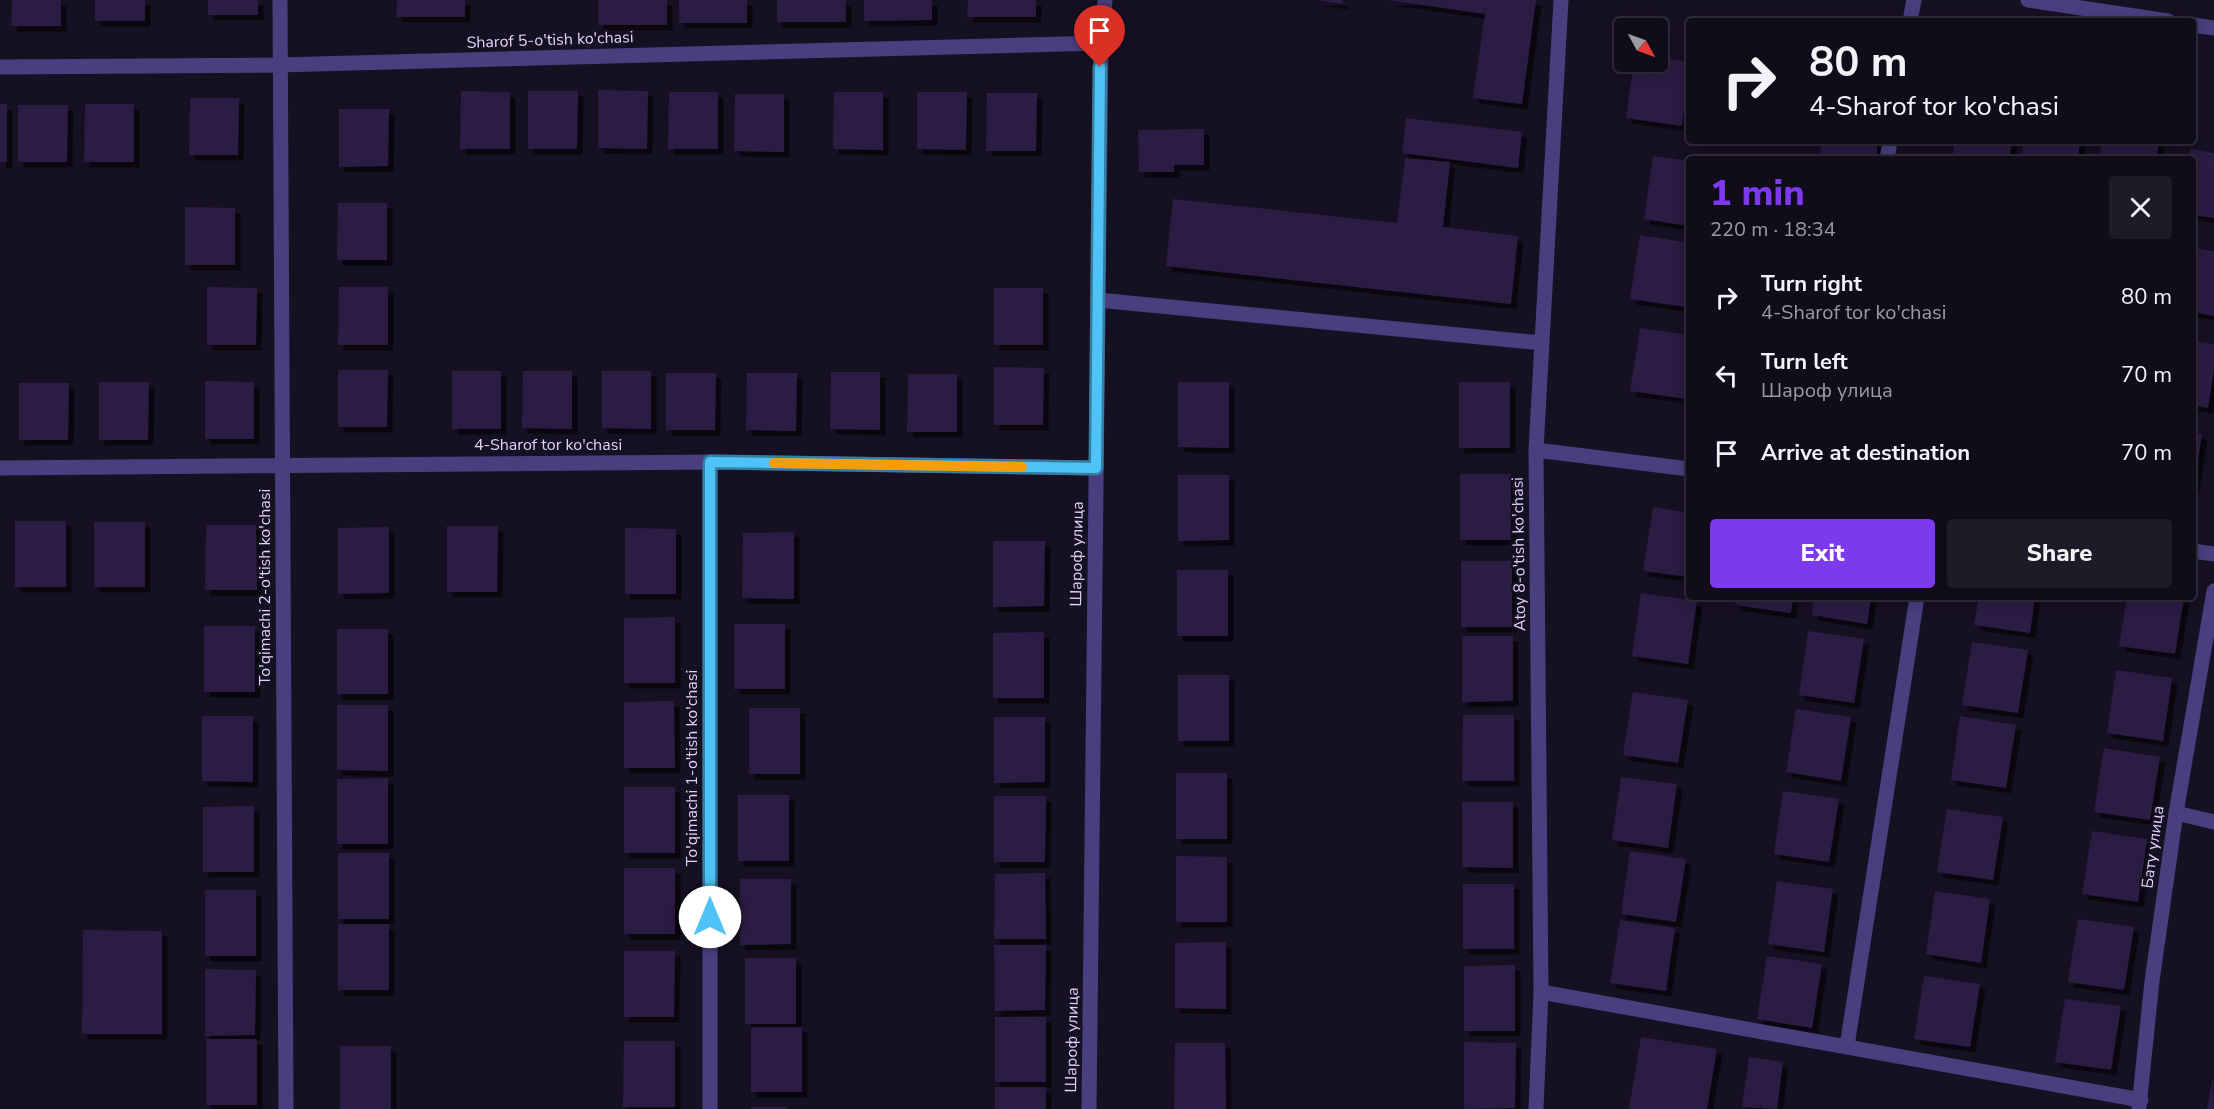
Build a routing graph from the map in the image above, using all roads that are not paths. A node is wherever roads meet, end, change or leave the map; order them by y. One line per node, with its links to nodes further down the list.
1 (280, 0): 11 (street, To'qimachi 2-o'tish ko'chasi)
2 (1105, 0): 10 (street, Шароф улица)
3 (1561, 0): 14 (street, Atoy 8-o'tish ko'chasi)
4 (1914, 0): 6 (street)
5 (2028, 0): 7 (street)
6 (1911, 18)
7 (2148, 18)
8 (2196, 25): 9 (street)
9 (2214, 28)
10 (1101, 43): 11 (street, Sharof 5-o'tish ko'chasi); 13 (street, Шароф улица)
11 (278, 65): 12 (street, Sharof 5-o'tish ko'chasi); 17 (street, To'qimachi 2-o'tish ko'chasi)
12 (0, 67)
13 (1098, 300): 14 (street); 19 (street, Шароф улица)
14 (1542, 343): 15 (street, Atoy 8-o'tish ko'chasi)
15 (1536, 450): 20 (street); 27 (street, Atoy 8-o'tish ko'chasi)
16 (710, 462): 17 (street, 4-Sharof tor ko'chasi); 19 (street, 4-Sharof tor ko'chasi); 31 (street, To'qimachi 1-o'tish ko'chasi)
17 (284, 464): 18 (street, 4-Sharof tor ko'chasi); 30 (street, To'qimachi 2-o'tish ko'chasi)
18 (0, 468)
19 (1096, 468): 32 (street, Шароф улица)
20 (1686, 469)
21 (2196, 551): 22 (street)
22 (2214, 554)
23 (2214, 591): 25 (street, Бату улица)
24 (1917, 600): 28 (street)
25 (2176, 813): 26 (street); 29 (street, Бату улица)
26 (2214, 822)
27 (1541, 992): 28 (street); 33 (street, Atoy 8-o'tish ko'chasi)
28 (1847, 1046): 29 (street)
29 (2140, 1104)
30 (286, 1109)
31 (710, 1109)
32 (1089, 1109)
33 (1536, 1109)

